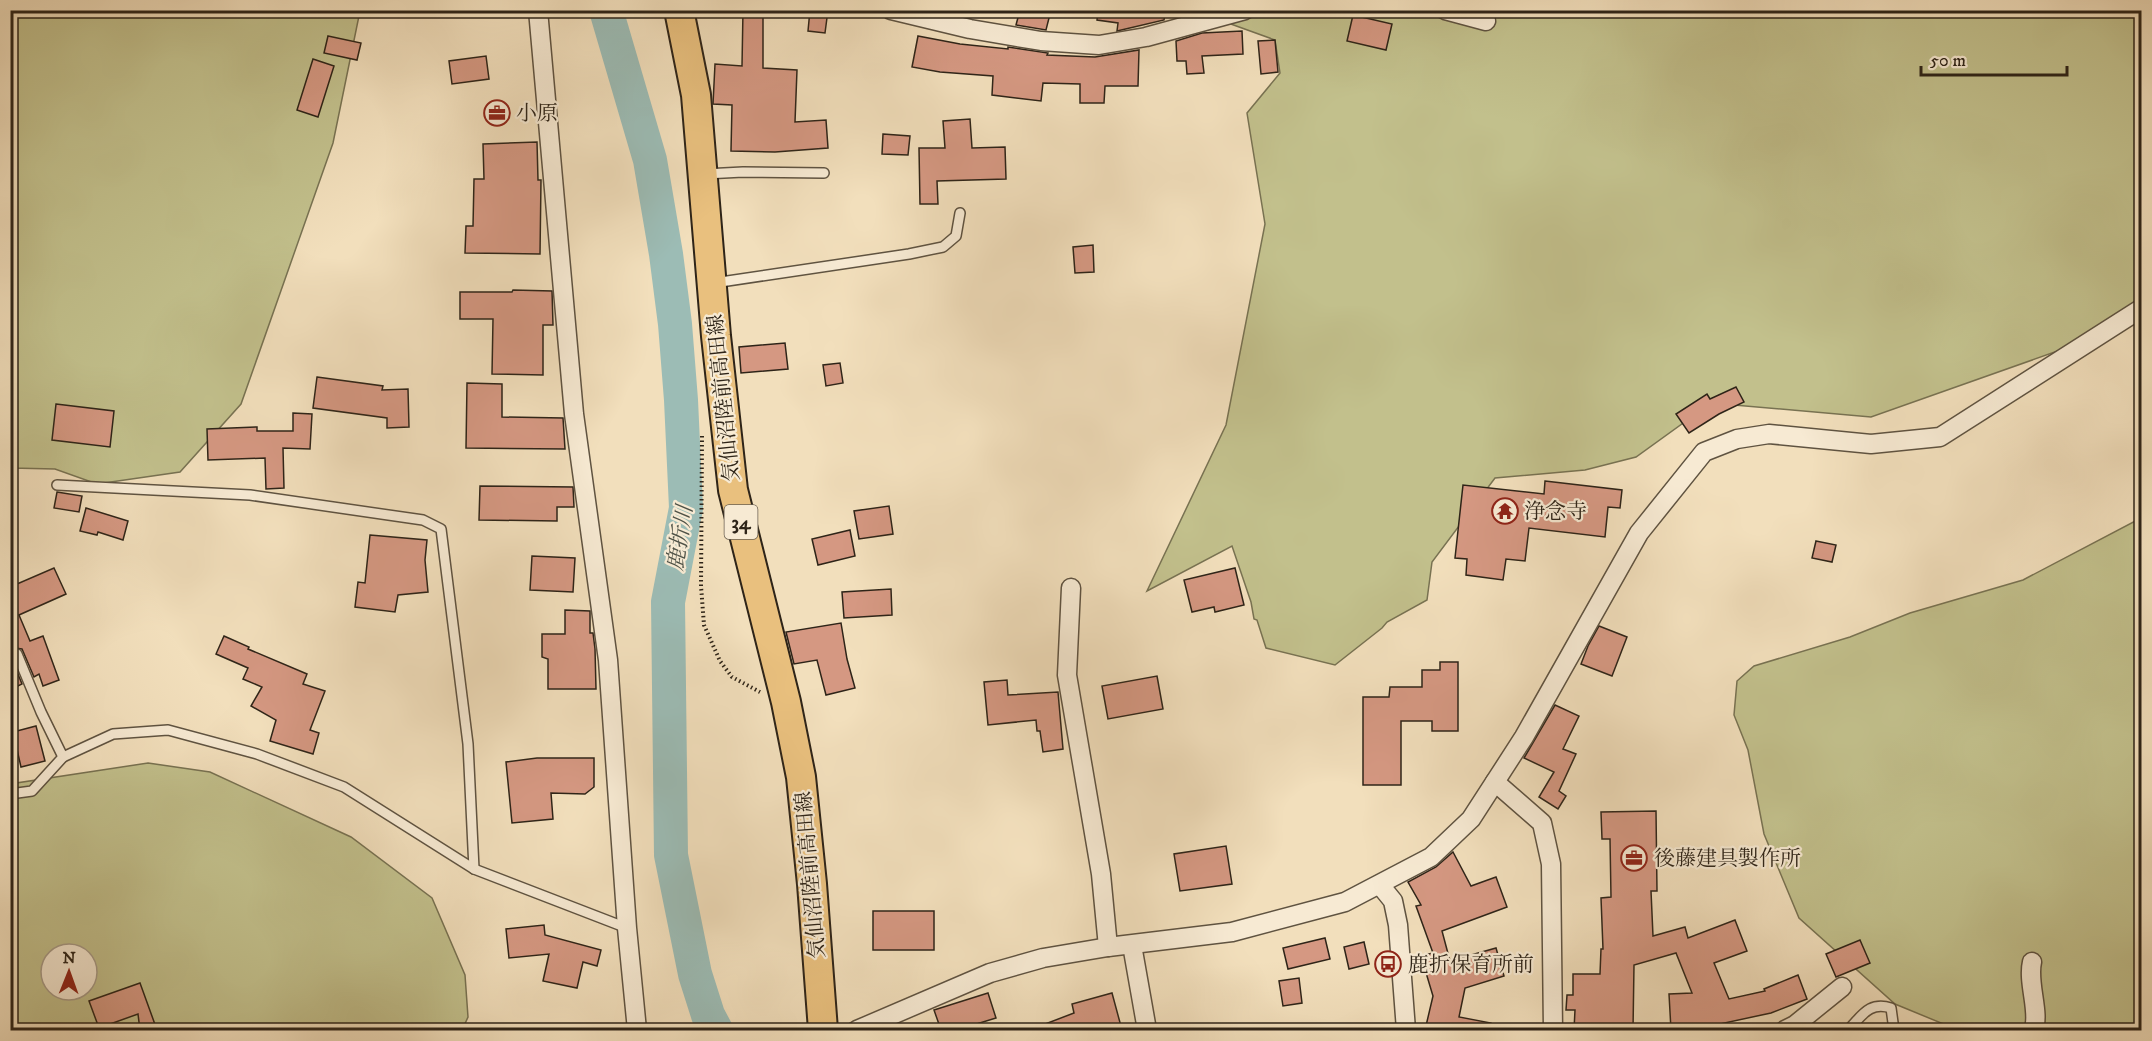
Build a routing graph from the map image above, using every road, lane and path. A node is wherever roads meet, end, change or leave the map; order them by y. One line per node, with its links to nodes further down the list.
1 (538, 10): 20 (street)
2 (679, 10): 8 (main road, 気仙沼陸前高田線 / 34)
3 (891, 10): 4 (street)
4 (1245, 10)
5 (1445, 10): 6 (street)
6 (1486, 21)
7 (824, 173): 8 (lane)
8 (702, 174): 10 (main road, 気仙沼陸前高田線 / 34)
9 (960, 213): 10 (lane)
10 (712, 284): 26 (main road, 気仙沼陸前高田線 / 34)
11 (2142, 308): 16 (street)
12 (57, 484): 18 (lane)
13 (1071, 588): 22 (street)
14 (17, 654): 15 (lane)
15 (63, 757): 17 (lane); 18 (lane)
16 (1495, 782): 19 (street); 30 (street)
17 (10, 794)
18 (474, 869): 20 (lane)
19 (1380, 885): 21 (street); 29 (street)
20 (627, 928): 25 (street)
21 (1132, 945): 22 (street); 28 (street)
22 (1108, 947): 27 (street)
23 (2032, 962): 34 (street)
24 (1842, 987): 31 (street)
25 (637, 1030)
26 (823, 1030)
27 (857, 1030)
28 (1147, 1030)
29 (1406, 1030)
30 (1553, 1030)
31 (1785, 1030)
32 (1848, 1030): 33 (lane)
33 (1894, 1030)
34 (2033, 1030)

